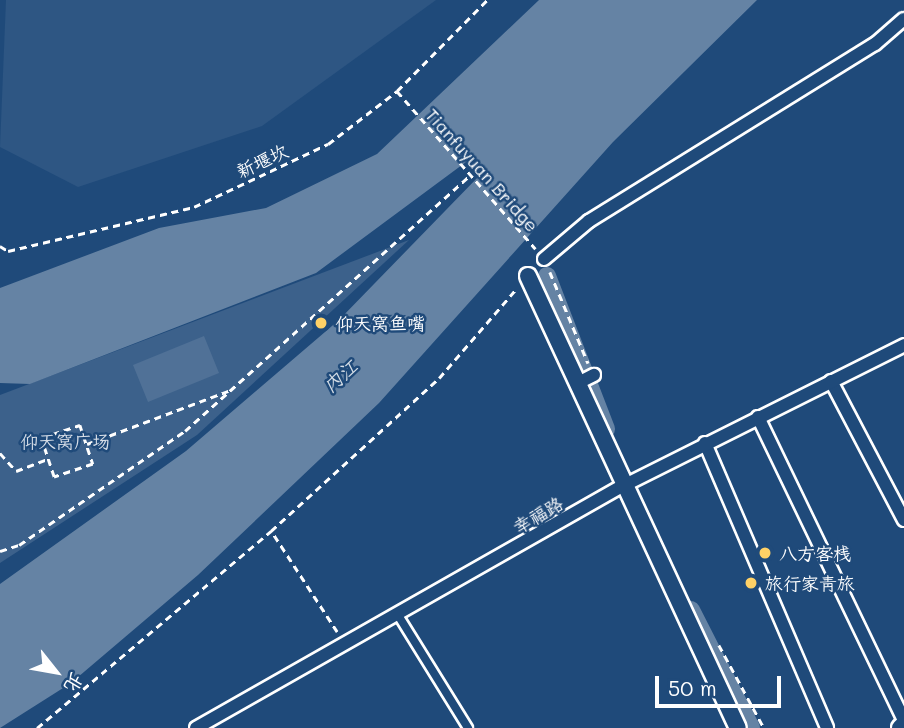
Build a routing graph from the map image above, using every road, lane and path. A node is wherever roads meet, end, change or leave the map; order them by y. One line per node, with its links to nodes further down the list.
1 (487, 0): 3 (path, 新堰坎)
2 (904, 19): 6 (street)
3 (397, 91): 4 (path, Tianfuyuan Bridge); 5 (path, 新堰坎)
4 (470, 175): 6 (path, Tianfuyuan Bridge); 12 (path)
5 (0, 246)
6 (541, 255)
7 (528, 276): 11 (street); 20 (path)
8 (904, 345): 10 (street, 幸福路)
9 (594, 375): 11 (street)
10 (831, 381): 13 (street, 幸福路); 19 (street)
11 (578, 383): 18 (street)
12 (232, 390): 15 (path); 21 (path)
13 (758, 417): 14 (street, 幸福路); 24 (street)
14 (705, 443): 18 (street, 幸福路); 29 (street)
15 (87, 444): 17 (path); 17 (path)
16 (0, 453): 17 (path)
17 (48, 459)
18 (628, 483): 22 (street, 幸福路); 28 (street)
19 (903, 516)
20 (271, 531): 23 (path); 25 (path)
21 (0, 551)
22 (398, 615): 23 (street, 幸福路); 27 (lane)
23 (344, 643): 26 (street, 幸福路)
24 (904, 722): 30 (street)
25 (37, 728)
26 (196, 728)
27 (468, 728)
28 (738, 728)
29 (827, 728)
30 (900, 728)

